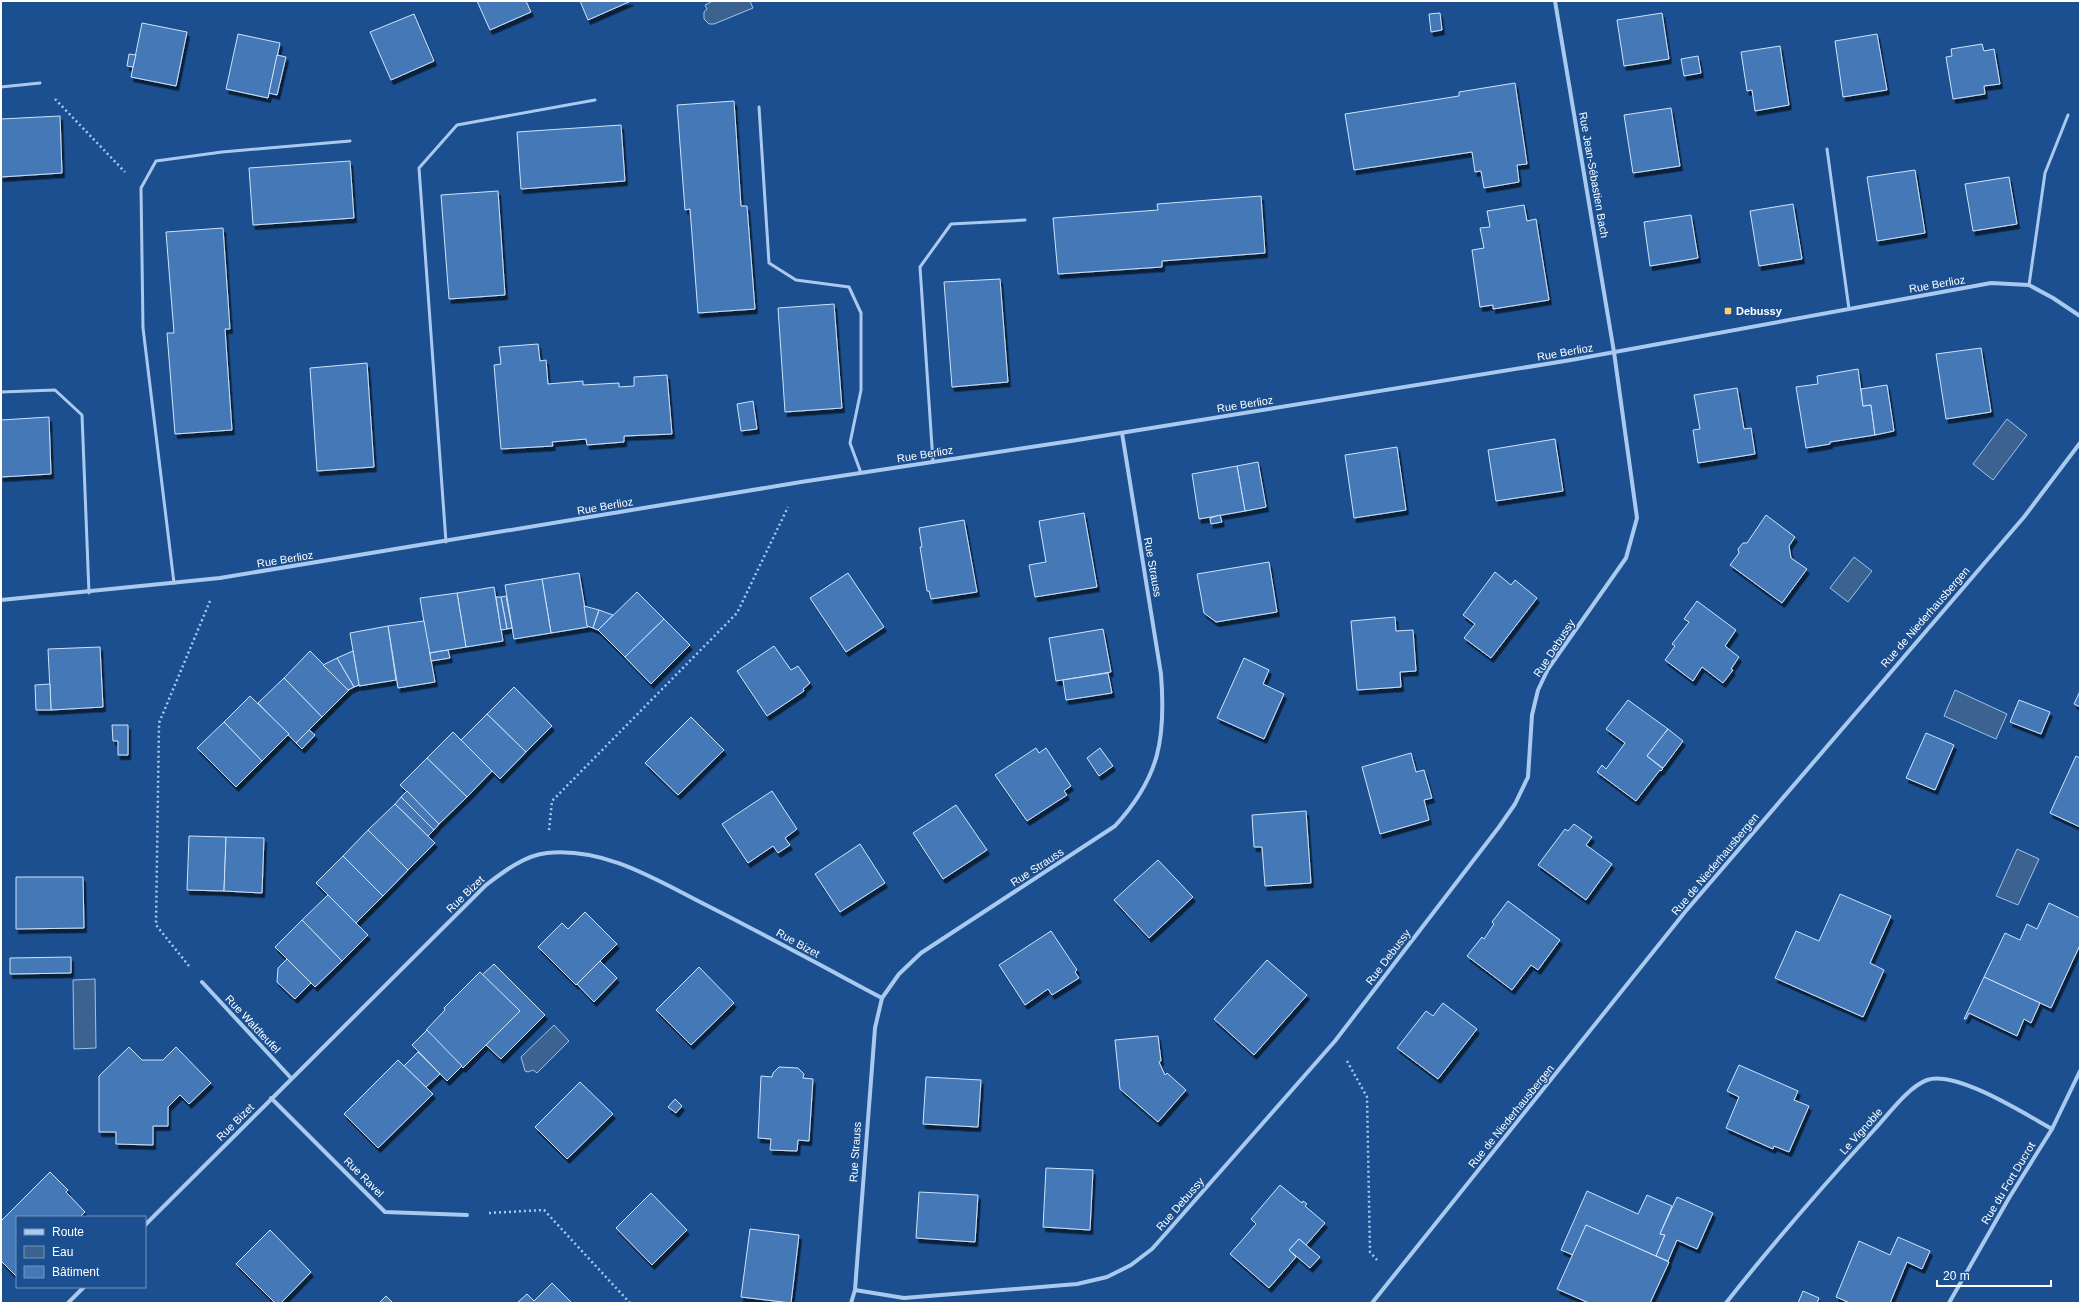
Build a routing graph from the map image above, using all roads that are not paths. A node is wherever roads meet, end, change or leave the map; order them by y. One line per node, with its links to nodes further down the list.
1 (1555, 1): 13 (street, Rue Jean-Sébastien Bach)
2 (40, 83): 3 (lane)
3 (1, 87)
4 (595, 100): 19 (lane)
5 (759, 107): 18 (lane)
6 (2068, 116): 10 (lane)
7 (350, 141): 20 (lane)
8 (1827, 149): 11 (lane)
9 (1026, 220): 17 (lane)
10 (2029, 285): 11 (street, Rue Berlioz); 12 (street, Rue Berlioz)
11 (1849, 309): 13 (street, Rue Berlioz)
12 (2080, 316)
13 (1614, 352): 15 (street, Rue Berlioz); 32 (street, Rue Debussy)
14 (1, 392): 21 (lane)
15 (1122, 433): 17 (street, Rue Berlioz); 24 (street, Rue Strauss)
16 (2080, 443): 35 (street, Rue de Niederhausbergen)
17 (933, 462): 18 (street, Rue Berlioz)
18 (861, 473): 19 (street, Rue Berlioz)
19 (446, 542): 20 (street, Rue Berlioz)
20 (174, 583): 21 (street, Rue Berlioz)
21 (89, 593): 22 (street, Rue Berlioz)
22 (1, 600)
23 (202, 982): 26 (street, Rue Waldteufel)
24 (882, 998): 26 (street, Rue Bizet); 32 (street, Rue Strauss)
25 (2080, 1071): 28 (street, Rue du Fort Ducrot)
26 (291, 1078): 27 (street, Rue Bizet)
27 (272, 1098): 29 (street, Rue Ravel); 30 (street, Rue Bizet)
28 (2052, 1129): 36 (street, Le Vignoble); 37 (street, Rue du Fort Ducrot)
29 (466, 1215)
30 (146, 1224)
31 (83, 1288): 33 (street)
32 (855, 1290): 34 (street, Rue Strauss)
33 (68, 1303)
34 (851, 1303)
35 (1372, 1303)
36 (1726, 1303)
37 (1949, 1303)

